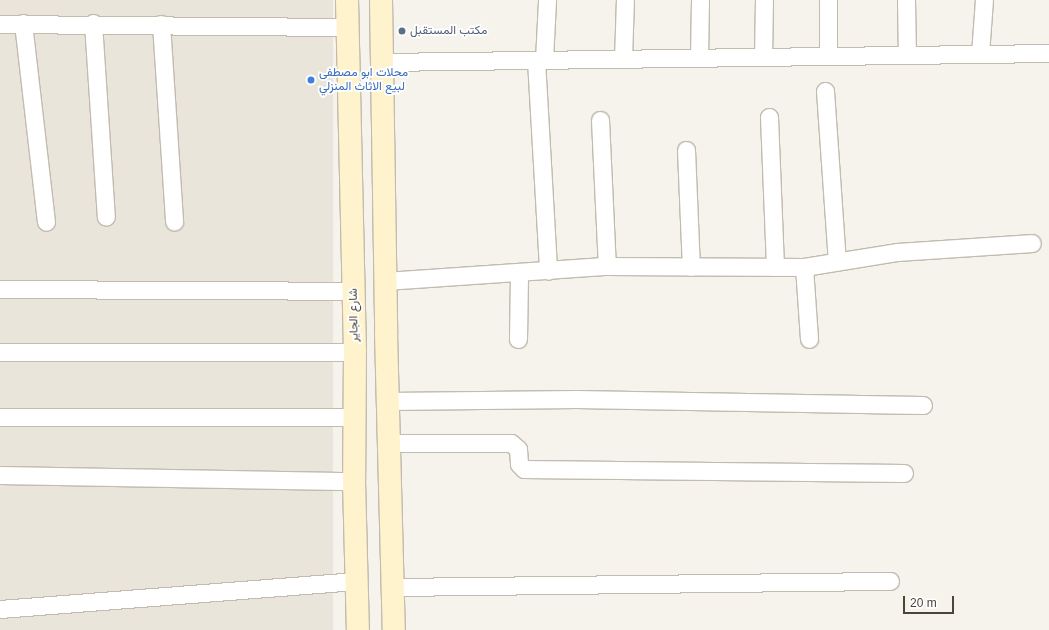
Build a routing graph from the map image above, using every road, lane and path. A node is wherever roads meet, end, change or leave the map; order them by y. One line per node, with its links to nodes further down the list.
1 (347, 0): 14 (street, شارع الجاير)
2 (381, 0): 23 (street)
3 (547, 0): 22 (street)
4 (625, 0): 21 (street)
5 (700, 0): 20 (street)
6 (764, 0): 19 (street)
7 (828, 0): 18 (street)
8 (906, 0): 17 (street)
9 (984, 0): 16 (street)
10 (23, 23): 11 (street); 12 (street); 29 (street)
11 (92, 23): 13 (street); 28 (street)
12 (0, 24)
13 (161, 24): 14 (street); 30 (street)
14 (348, 27): 41 (street, شارع الجاير)
15 (1049, 53): 16 (street)
16 (980, 54): 17 (street)
17 (907, 55): 18 (street)
18 (828, 56): 19 (street)
19 (763, 57): 20 (street)
20 (699, 58): 21 (street)
21 (623, 59): 22 (street)
22 (540, 60): 23 (street); 37 (street)
23 (382, 62): 39 (street)
24 (826, 91): 32 (street)
25 (769, 117): 35 (street)
26 (600, 120): 33 (street)
27 (686, 150): 34 (street)
28 (106, 217)
29 (46, 222)
30 (174, 222)
31 (1032, 243): 32 (street)
32 (837, 262): 36 (street)
33 (607, 266): 34 (street); 37 (street)
34 (691, 267): 35 (street)
35 (775, 267): 36 (street)
36 (804, 267): 43 (street)
37 (548, 271): 38 (street)
38 (519, 273): 39 (street); 42 (street)
39 (385, 281): 46 (street)
40 (0, 289): 41 (street)
41 (354, 291): 45 (street, شارع الجاير)
42 (518, 339)
43 (809, 339)
44 (0, 352): 45 (street)
45 (355, 352): 49 (street, شارع الجاير)
46 (388, 401): 47 (street); 50 (street)
47 (924, 405)
48 (0, 417): 49 (street)
49 (354, 417): 53 (street, شارع الجاير)
50 (389, 444): 51 (street); 56 (street)
51 (904, 473)
52 (0, 476): 53 (street)
53 (354, 481): 54 (street, شارع الجاير)
54 (357, 581): 57 (street); 58 (street, شارع الجاير)
55 (890, 581): 56 (street)
56 (393, 588): 59 (street)
57 (0, 609)
58 (358, 630)
59 (394, 630)

